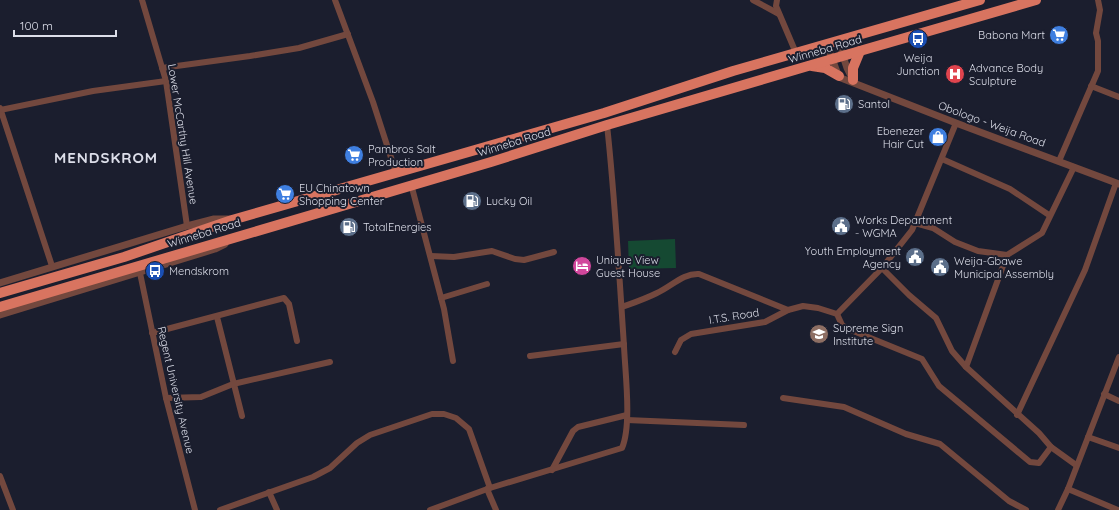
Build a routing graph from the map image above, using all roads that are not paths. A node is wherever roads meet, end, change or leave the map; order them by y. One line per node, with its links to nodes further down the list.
1 (142, 0): 17 (street, Lower McCarthy Hill Avenue)
2 (335, 0): 9 (street)
3 (753, 0): 8 (street)
4 (777, 0): 8 (street)
5 (980, 0): 10 (highway, Winneba Road)
6 (1036, 0): 12 (highway, Winneba Road)
7 (1098, 0): 21 (street)
8 (779, 14): 13 (street)
9 (348, 34): 17 (street); 31 (street)
10 (838, 41): 11 (highway, Winneba Road); 14 (street)
11 (827, 45): 13 (highway, Winneba Road); 15 (street)
12 (860, 51): 14 (highway, Winneba Road); 20 (highway)
13 (796, 53): 26 (highway, Winneba Road)
14 (842, 56): 15 (highway, Winneba Road); 20 (street)
15 (832, 59): 16 (highway, Winneba Road); 18 (street)
16 (808, 66): 18 (highway); 25 (highway, Winneba Road)
17 (162, 68): 19 (street, Lower McCarthy Hill Avenue)
18 (839, 76): 20 (street, Obologo - Weija Road)
19 (166, 81): 23 (street); 37 (street, Lower McCarthy Hill Avenue)
20 (855, 83): 24 (street, Obologo - Weija Road)
21 (1091, 86): 22 (street); 28 (street)
22 (1119, 97)
23 (0, 109): 42 (street)
24 (956, 123): 27 (street); 28 (street, Obologo - Weija Road)
25 (607, 125): 29 (highway, Winneba Road); 50 (street)
26 (482, 147): 29 (highway); 31 (highway, Winneba Road)
27 (942, 159): 34 (street); 36 (street)
28 (1060, 161): 30 (street, Obologo - Weija Road)
29 (491, 162): 33 (highway, Winneba Road)
30 (1074, 167): 32 (street, Obologo - Weija Road); 34 (street)
31 (396, 173): 35 (highway, Winneba Road)
32 (1118, 183): 69 (street)
33 (411, 184): 38 (highway, Winneba Road); 41 (street)
34 (1049, 215): 40 (street)
35 (232, 220): 37 (street); 47 (highway, Winneba Road)
36 (915, 223): 40 (street); 43 (street)
37 (187, 226): 42 (street)
38 (241, 235): 44 (street); 49 (highway, Winneba Road)
39 (554, 252): 41 (street)
40 (1007, 255): 63 (street)
41 (430, 256): 48 (street)
42 (52, 266): 45 (street)
43 (882, 268): 52 (street); 63 (street)
44 (140, 274): 53 (street); 55 (street, Regent University Avenue)
45 (0, 283)
46 (487, 284): 48 (street)
47 (0, 293)
48 (441, 298): 61 (street)
49 (0, 307)
50 (622, 308): 51 (street); 57 (street)
51 (788, 310): 52 (street, I.T.S. Road); 58 (street, I.T.S. Road)
52 (837, 314): 74 (street)
53 (0, 315)
54 (217, 317): 55 (street); 56 (street); 64 (street)
55 (152, 333): 66 (street, Regent University Avenue)
56 (298, 341)
57 (624, 344): 59 (street); 71 (street)
58 (675, 352)
59 (530, 356)
60 (1119, 357): 65 (street)
61 (452, 361)
62 (330, 362): 64 (street)
63 (966, 367): 69 (street)
64 (233, 384): 66 (street); 70 (street)
65 (1104, 394): 68 (street); 73 (street)
66 (166, 398): 83 (street, Regent University Avenue)
67 (783, 398): 88 (street)
68 (1119, 401)
69 (1018, 415): 74 (street)
70 (242, 416)
71 (627, 417): 72 (street); 77 (street); 77 (street)
72 (744, 425)
73 (1088, 437): 75 (street); 76 (street)
74 (1051, 447): 76 (street)
75 (1119, 448)
76 (1076, 465): 80 (street)
77 (552, 470): 79 (street)
78 (0, 476): 82 (street)
79 (489, 489): 81 (street); 86 (street); 87 (street)
80 (1068, 489): 89 (street); 90 (street)
81 (269, 492): 84 (street); 85 (street)
82 (13, 510)
83 (195, 510)
84 (220, 510)
85 (277, 510)
86 (430, 510)
87 (496, 510)
88 (1026, 510)
89 (1058, 510)
90 (1118, 510)

